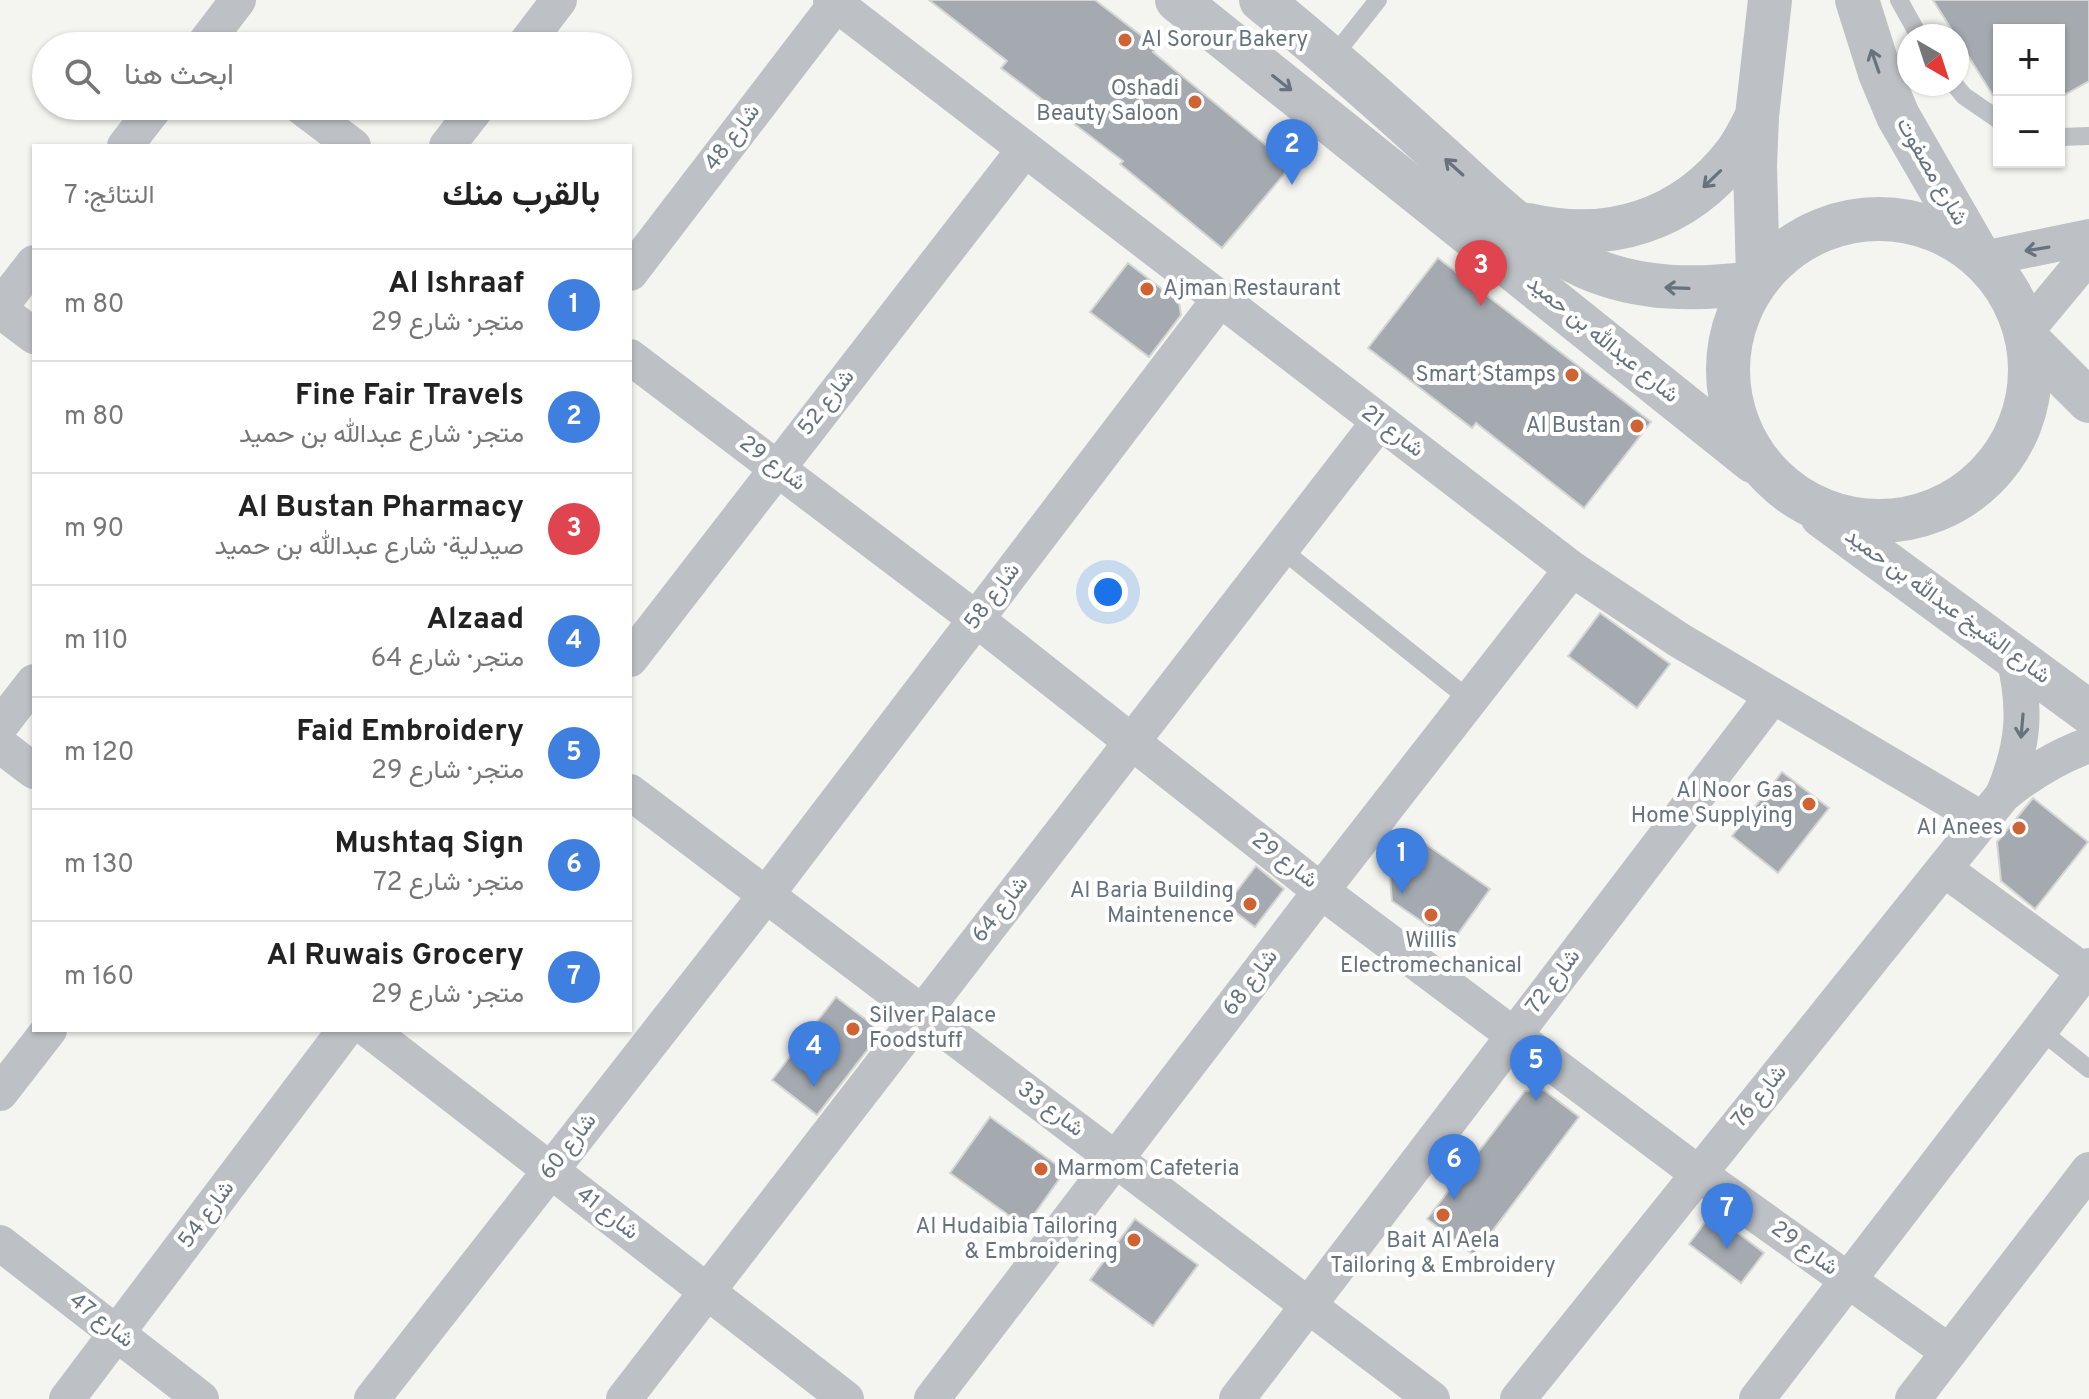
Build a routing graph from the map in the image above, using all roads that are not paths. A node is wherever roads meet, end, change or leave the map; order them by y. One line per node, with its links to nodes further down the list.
1 (238, 0): 11 (street)
2 (559, 0): 12 (street)
3 (1177, 0): 41 (street, شارع عبدالله بن حميد, one-way to 41)
4 (1378, 0): 13 (lane)
5 (1770, 0): 15 (street)
6 (1857, 0): 29 (street, شارع مصفوت, one-way to 6)
7 (1899, 0): 10 (lane)
8 (833, 2): 25 (street, شارع 21); 31 (street, شارع 48)
9 (1280, 7): 13 (street, شارع عبدالله بن حميد)
10 (1911, 24)
11 (218, 32)
12 (535, 32)
13 (1332, 58): 26 (street, شارع عبدالله بن حميد, one-way to 13)
14 (1964, 96): 16 (lane)
15 (1757, 116): 26 (street, one-way to 26); 32 (street)
16 (1993, 116)
17 (145, 120): 22 (street)
18 (319, 120): 23 (street)
19 (467, 120): 24 (street)
20 (2089, 136): 21 (lane)
21 (2065, 137)
22 (127, 144)
23 (350, 144)
24 (449, 144)
25 (1025, 149): 33 (street, شارع 21); 40 (street, شارع 52)
26 (1516, 222): 32 (street, شارع عبدالله بن حميد, one-way to 26)
27 (2089, 237): 29 (street, one-way to 29)
28 (2089, 255): 36 (street)
29 (1980, 256): 32 (street); 36 (street)
30 (32, 266): 34 (street)
31 (632, 270)
32 (1756, 280): 41 (street)
33 (1220, 299): 39 (street, شارع 21); 45 (street, شارع 58)
34 (0, 308): 35 (street)
35 (32, 334)
36 (2028, 336): 38 (street); 42 (street)
37 (632, 359): 40 (street, شارع 29)
38 (2089, 401)
39 (1379, 422): 43 (street, شارع 64); 44 (street, شارع 21)
40 (776, 468): 45 (street, شارع 29); 47 (street, شارع 52)
41 (1764, 470): 42 (street, شارع عبدالله بن حميد)
42 (1804, 503): 46 (street, شارع الشيخ عبدالله بن حميد)
43 (1281, 549): 50 (lane); 53 (street, شارع 64)
44 (1572, 569): 49 (street, شارع 21); 50 (street, شارع 68)
45 (976, 619): 53 (street, شارع 29); 61 (street, شارع 58)
46 (2013, 654): 51 (street, شارع الشيخ عبدالله بن حميد); 58 (street, شارع 76, one-way to 58)
47 (632, 656)
48 (32, 685): 52 (street)
49 (1772, 697): 58 (street, شارع 21); 68 (street, شارع 72)
50 (1470, 700): 60 (street, شارع 68)
51 (2089, 712)
52 (0, 726)
53 (1132, 741): 60 (street, شارع 29); 63 (street, شارع 64)
54 (0, 745): 56 (street)
55 (2089, 745): 58 (street, شارع 76)
56 (32, 769)
57 (632, 794): 61 (street, شارع 33)
58 (1993, 808): 59 (street, شارع 76)
59 (1944, 869): 62 (street); 74 (street, شارع 76)
60 (1321, 891): 68 (street, شارع 29); 71 (street, شارع 68)
61 (766, 895): 63 (street, شارع 33); 73 (street, شارع 60)
62 (2087, 969): 64 (street)
63 (922, 1013): 71 (street, شارع 33); 77 (street, شارع 64)
64 (2040, 1030): 69 (lane); 76 (street)
65 (47, 1032): 70 (street)
66 (344, 1032): 79 (street, شارع 54)
67 (372, 1032): 73 (street, شارع 41)
68 (1514, 1035): 74 (street, شارع 29); 78 (street, شارع 72)
69 (2089, 1069)
70 (0, 1093)
71 (1116, 1160): 78 (street, شارع 33); 86 (street, شارع 68)
72 (2089, 1170): 80 (street)
73 (551, 1171): 77 (street, شارع 41); 83 (street, شارع 60)
74 (1699, 1174): 76 (street, شارع 29); 89 (street, شارع 76)
75 (0, 1243): 79 (street, شارع 47)
76 (1848, 1280): 80 (street, شارع 29); 90 (street)
77 (707, 1292): 84 (street, شارع 64); 85 (street, شارع 41)
78 (1308, 1305): 87 (street, شارع 72); 88 (street, شارع 33)
79 (118, 1334): 81 (street, شارع 54); 82 (street, شارع 47)
80 (1949, 1352): 91 (street)
81 (67, 1399)
82 (201, 1399)
83 (372, 1399)
84 (624, 1399)
85 (846, 1399)
86 (932, 1399)
87 (1237, 1399)
88 (1432, 1399)
89 (1518, 1399)
90 (1757, 1399)
91 (1913, 1399)

